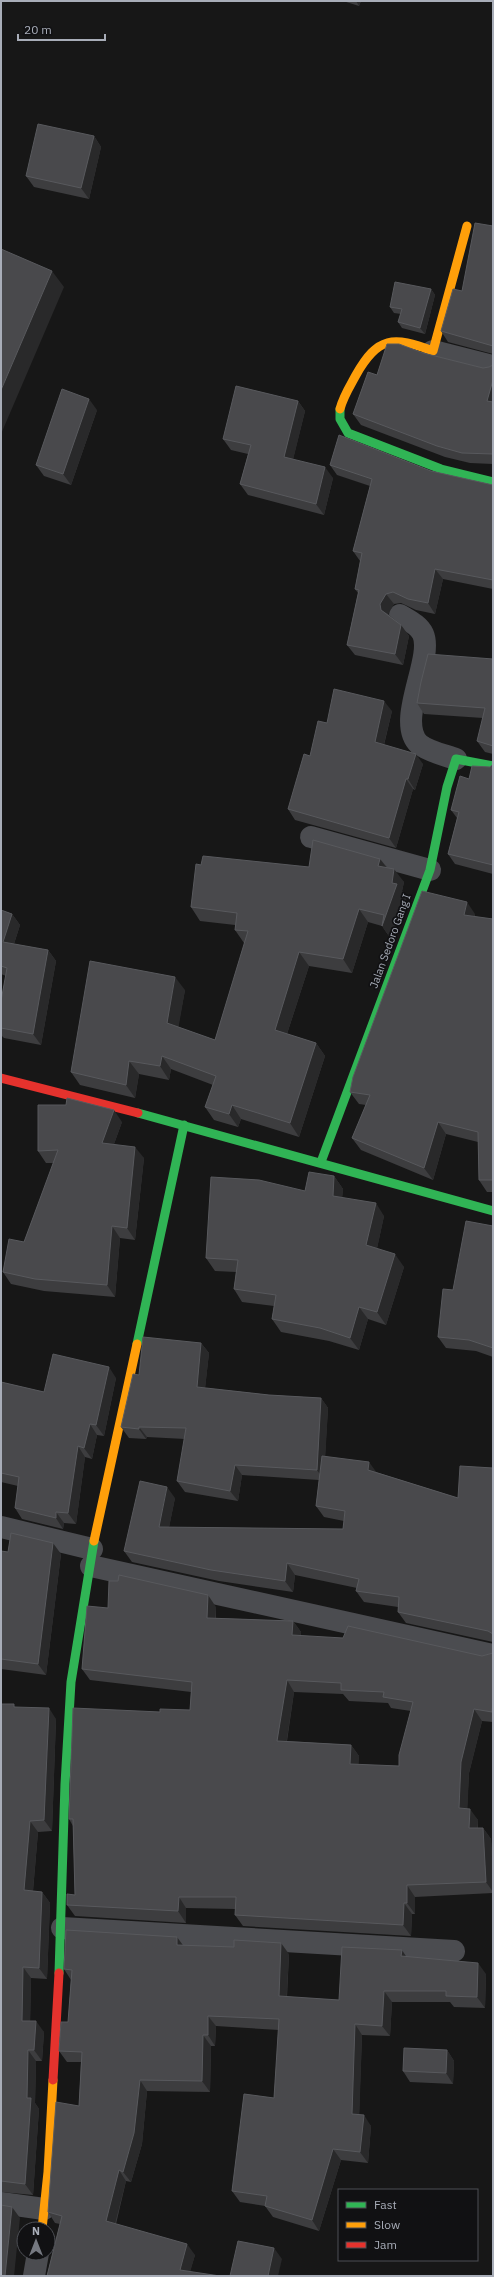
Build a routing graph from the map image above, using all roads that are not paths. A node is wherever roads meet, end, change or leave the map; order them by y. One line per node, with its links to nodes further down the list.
1 (467, 226): 2 (street)
2 (434, 351): 3 (street); 4 (street)
3 (493, 366)
4 (493, 482)
5 (400, 614): 6 (street)
6 (456, 759): 7 (street); 9 (street, Jalan Sedoro Gang I)
7 (493, 766)
8 (311, 837): 9 (street)
9 (430, 870): 12 (street, Jalan Sedoro Gang I)
10 (1, 1078): 11 (street)
11 (184, 1125): 12 (street); 15 (street)
12 (321, 1162): 13 (street)
13 (493, 1210)
14 (1, 1527): 15 (street)
15 (91, 1558): 16 (street); 17 (street)
16 (493, 1655)
17 (62, 1928): 18 (street); 20 (street)
18 (454, 1951)
19 (1, 2203): 20 (street)
20 (43, 2219)
21 (37, 2261): 22 (street)
22 (34, 2276)

